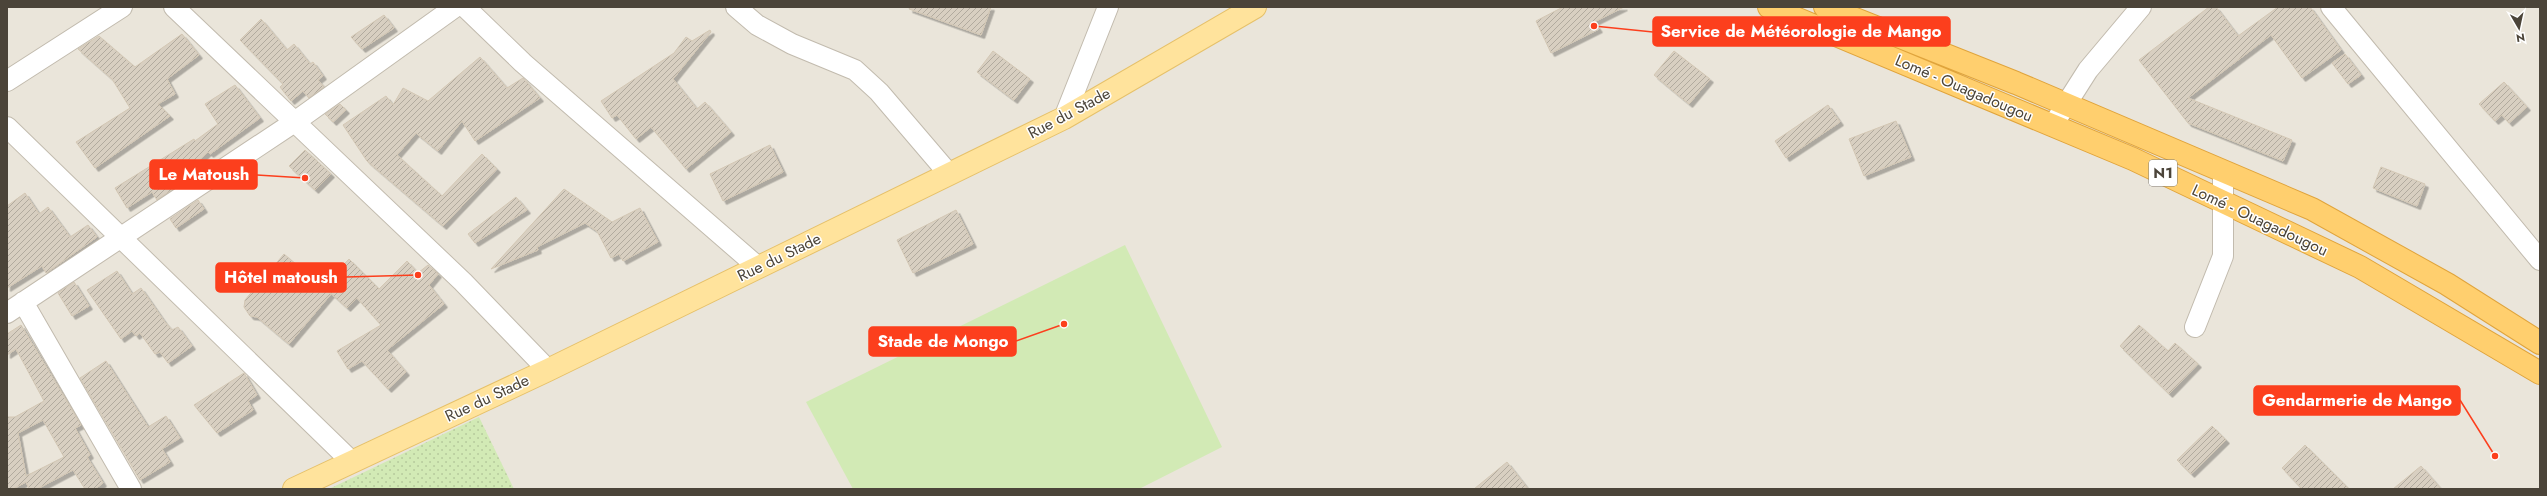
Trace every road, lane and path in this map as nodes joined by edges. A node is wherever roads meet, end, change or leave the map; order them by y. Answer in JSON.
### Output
{"nodes":[{"id":1,"x":122,"y":7,"type":"edge"},
{"id":2,"x":174,"y":7,"type":"edge"},
{"id":3,"x":455,"y":7,"type":"edge"},
{"id":4,"x":465,"y":7,"type":"edge"},
{"id":5,"x":736,"y":7,"type":"edge"},
{"id":6,"x":1108,"y":7,"type":"edge"},
{"id":7,"x":1255,"y":7,"type":"edge"},
{"id":8,"x":1769,"y":7,"type":"edge"},
{"id":9,"x":1825,"y":7,"type":"edge"},
{"id":10,"x":2141,"y":7,"type":"edge"},
{"id":11,"x":2331,"y":7,"type":"edge"},
{"id":12,"x":7,"y":81,"type":"edge"},
{"id":13,"x":2065,"y":104,"type":"junction"},
{"id":14,"x":1064,"y":118,"type":"junction"},
{"id":15,"x":296,"y":121,"type":"junction"},
{"id":16,"x":2053,"y":126,"type":"junction"},
{"id":17,"x":7,"y":127,"type":"edge"},
{"id":18,"x":2223,"y":171,"type":"junction"},
{"id":19,"x":949,"y":174,"type":"junction"},
{"id":20,"x":2224,"y":202,"type":"junction"},
{"id":21,"x":121,"y":238,"type":"junction"},
{"id":22,"x":2540,"y":260,"type":"edge"},
{"id":23,"x":758,"y":267,"type":"junction"},
{"id":24,"x":15,"y":307,"type":"edge"},
{"id":25,"x":2195,"y":326,"type":"dead end"},
{"id":26,"x":2540,"y":344,"type":"edge"},
{"id":27,"x":548,"y":370,"type":"junction"},
{"id":28,"x":2540,"y":373,"type":"edge"},
{"id":29,"x":351,"y":461,"type":"junction"},
{"id":30,"x":131,"y":489,"type":"edge"},
{"id":31,"x":294,"y":489,"type":"edge"}],
"edges":[{"from":1,"to":12,"type":"street"},
{"from":2,"to":15,"type":"street"},
{"from":3,"to":15,"type":"street"},
{"from":4,"to":23,"type":"street"},
{"from":5,"to":19,"type":"street"},
{"from":6,"to":14,"type":"street"},
{"from":7,"to":14,"type":"main road","name":"Rue du Stade"},
{"from":8,"to":16,"type":"highway","name":"Lomé - Ouagadougou","number":"N1"},
{"from":9,"to":13,"type":"highway","name":"Lomé - Ouagadougou","number":"N1"},
{"from":10,"to":13,"type":"street"},
{"from":11,"to":22,"type":"street"},
{"from":13,"to":16,"type":"street"},
{"from":13,"to":18,"type":"highway","name":"Lomé - Ouagadougou","number":"N1"},
{"from":14,"to":19,"type":"main road","name":"Rue du Stade"},
{"from":15,"to":21,"type":"street"},
{"from":15,"to":27,"type":"street"},
{"from":16,"to":20,"type":"highway","name":"Lomé - Ouagadougou","number":"N1"},
{"from":17,"to":21,"type":"street"},
{"from":18,"to":20,"type":"street"},
{"from":18,"to":26,"type":"highway","name":"Lomé - Ouagadougou","number":"N1"},
{"from":19,"to":23,"type":"main road","name":"Rue du Stade"},
{"from":20,"to":25,"type":"street"},
{"from":20,"to":28,"type":"highway","name":"Lomé - Ouagadougou","number":"N1"},
{"from":21,"to":24,"type":"street"},
{"from":21,"to":29,"type":"street"},
{"from":23,"to":27,"type":"main road","name":"Rue du Stade"},
{"from":24,"to":30,"type":"street"},
{"from":27,"to":29,"type":"main road","name":"Rue du Stade"},
{"from":29,"to":31,"type":"main road","name":"Rue du Stade"}]}
